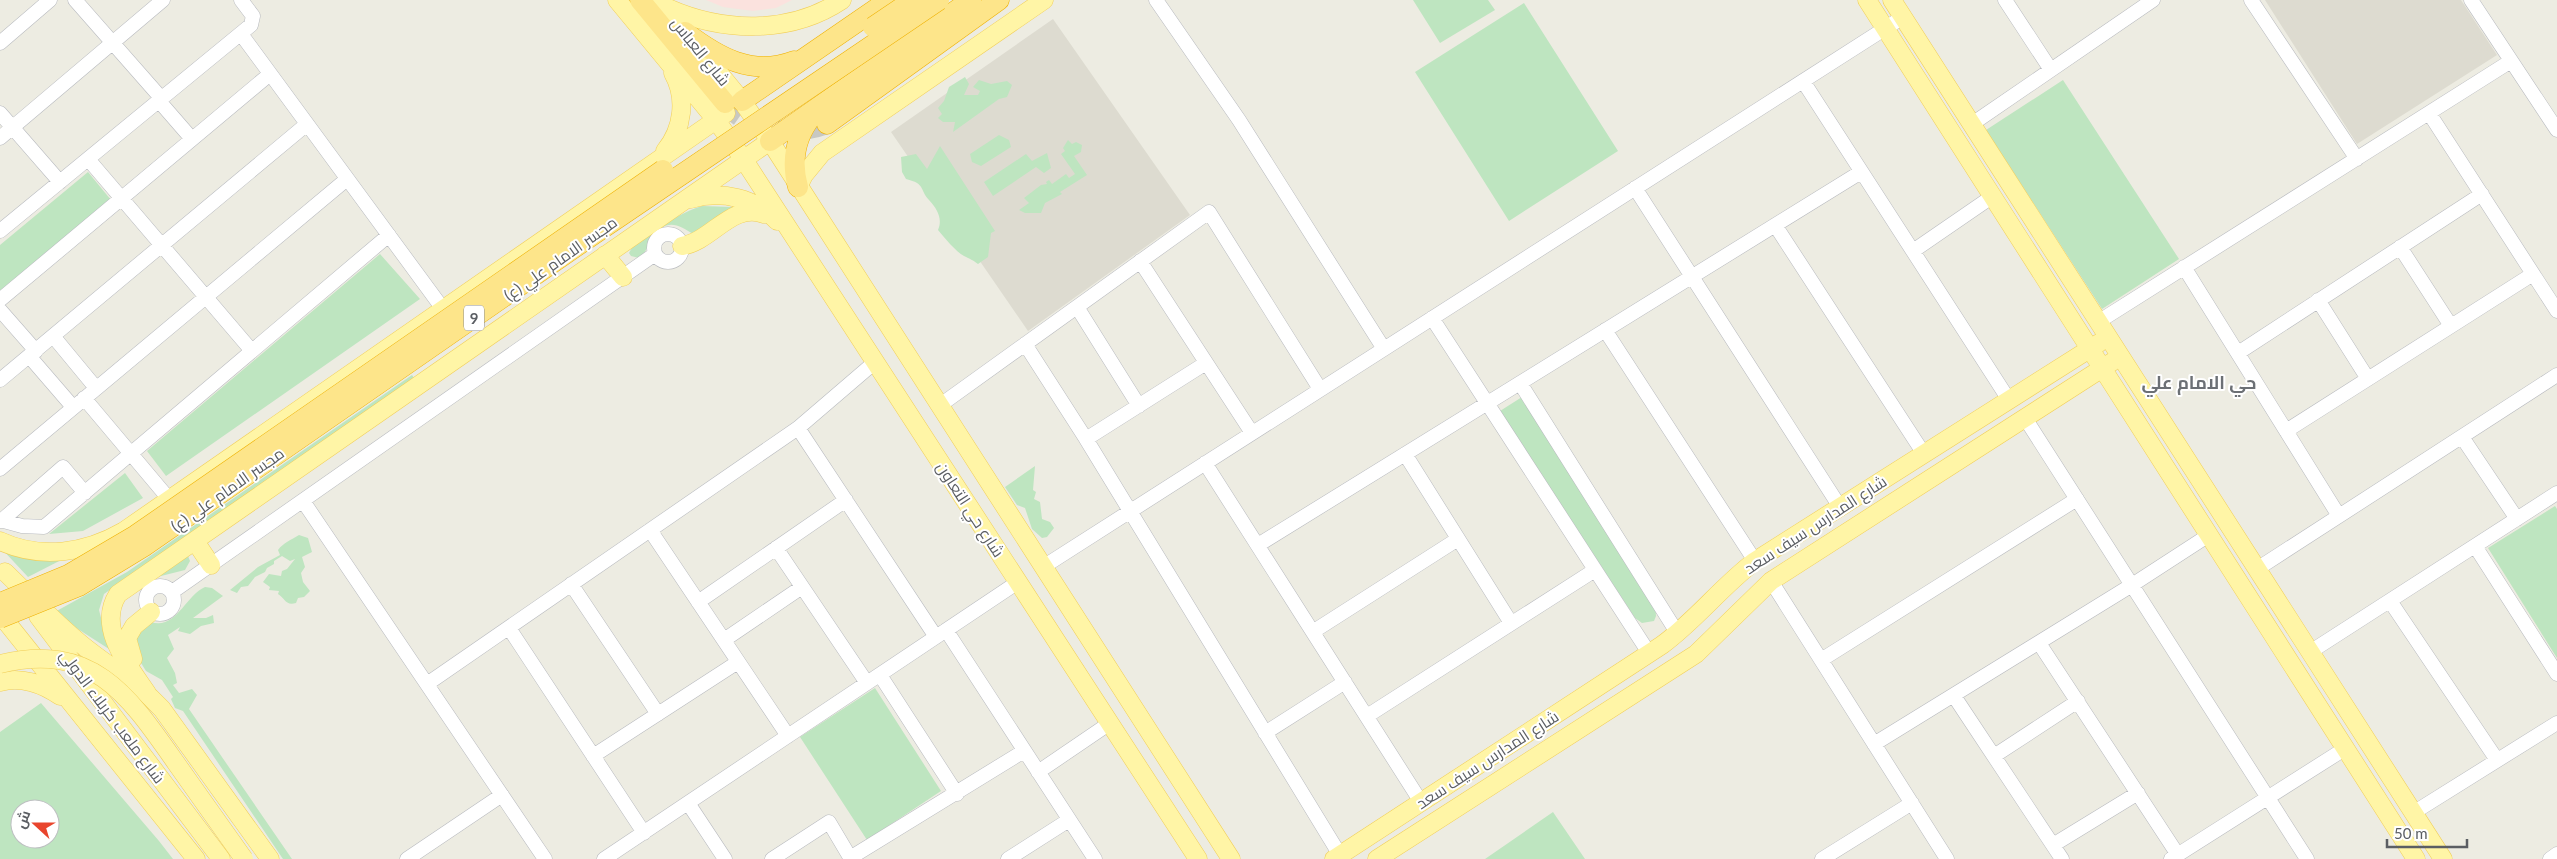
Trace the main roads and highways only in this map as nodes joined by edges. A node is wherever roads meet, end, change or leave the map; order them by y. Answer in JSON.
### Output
{"nodes":[{"id":1,"x":617,"y":0,"type":"edge"},
{"id":2,"x":640,"y":0,"type":"edge"},
{"id":3,"x":842,"y":0,"type":"edge"},
{"id":4,"x":889,"y":0,"type":"edge"},
{"id":5,"x":913,"y":0,"type":"edge"},
{"id":6,"x":938,"y":0,"type":"edge"},
{"id":7,"x":971,"y":0,"type":"edge"},
{"id":8,"x":999,"y":0,"type":"edge"},
{"id":9,"x":1044,"y":0,"type":"edge"},
{"id":10,"x":1867,"y":0,"type":"edge"},
{"id":11,"x":1892,"y":0,"type":"edge"},
{"id":12,"x":662,"y":3,"type":"edge"},
{"id":13,"x":686,"y":32,"type":"junction"},
{"id":14,"x":836,"y":36,"type":"junction"},
{"id":15,"x":812,"y":53,"type":"junction"},
{"id":16,"x":664,"y":54,"type":"junction"},
{"id":17,"x":865,"y":75,"type":"junction"},
{"id":18,"x":825,"y":104,"type":"junction"},
{"id":19,"x":728,"y":108,"type":"junction"},
{"id":20,"x":827,"y":124,"type":"tunnel mouth"},
{"id":21,"x":770,"y":141,"type":"junction"},
{"id":22,"x":744,"y":160,"type":"junction"},
{"id":23,"x":655,"y":162,"type":"junction"},
{"id":24,"x":798,"y":187,"type":"junction"},
{"id":25,"x":679,"y":204,"type":"junction"},
{"id":26,"x":774,"y":218,"type":"junction"},
{"id":27,"x":794,"y":238,"type":"junction"},
{"id":28,"x":682,"y":246,"type":"road end"},
{"id":29,"x":605,"y":255,"type":"junction"},
{"id":30,"x":623,"y":277,"type":"road end"},
{"id":31,"x":426,"y":321,"type":"junction"},
{"id":32,"x":2108,"y":337,"type":"junction"},
{"id":33,"x":393,"y":344,"type":"junction"},
{"id":34,"x":2090,"y":349,"type":"junction"},
{"id":35,"x":2121,"y":357,"type":"junction"},
{"id":36,"x":453,"y":360,"type":"junction"},
{"id":37,"x":2103,"y":368,"type":"junction"},
{"id":38,"x":419,"y":384,"type":"junction"},
{"id":39,"x":1989,"y":413,"type":"junction"},
{"id":40,"x":1968,"y":426,"type":"junction"},
{"id":41,"x":1999,"y":435,"type":"junction"},
{"id":42,"x":959,"y":436,"type":"junction"},
{"id":43,"x":1980,"y":447,"type":"junction"},
{"id":44,"x":934,"y":452,"type":"junction"},
{"id":45,"x":979,"y":468,"type":"junction"},
{"id":46,"x":955,"y":486,"type":"junction"},
{"id":47,"x":0,"y":541,"type":"edge"},
{"id":48,"x":195,"y":541,"type":"junction"},
{"id":49,"x":211,"y":565,"type":"road end"},
{"id":50,"x":2,"y":569,"type":"edge"},
{"id":51,"x":0,"y":603,"type":"edge"},
{"id":52,"x":151,"y":612,"type":"road end"},
{"id":53,"x":0,"y":614,"type":"edge"},
{"id":54,"x":0,"y":618,"type":"edge"},
{"id":55,"x":0,"y":664,"type":"edge"},
{"id":56,"x":2323,"y":673,"type":"junction"},
{"id":57,"x":0,"y":682,"type":"edge"},
{"id":58,"x":2306,"y":686,"type":"junction"},
{"id":59,"x":147,"y":693,"type":"junction"},
{"id":60,"x":2338,"y":696,"type":"junction"},
{"id":61,"x":71,"y":704,"type":"junction"},
{"id":62,"x":2318,"y":706,"type":"junction"},
{"id":63,"x":162,"y":709,"type":"junction"},
{"id":64,"x":1483,"y":762,"type":"junction"},
{"id":65,"x":1460,"y":777,"type":"junction"},
{"id":66,"x":1496,"y":782,"type":"junction"},
{"id":67,"x":1471,"y":798,"type":"junction"},
{"id":68,"x":1337,"y":857,"type":"edge"},
{"id":69,"x":196,"y":859,"type":"edge"},
{"id":70,"x":221,"y":859,"type":"edge"},
{"id":71,"x":244,"y":859,"type":"edge"},
{"id":72,"x":270,"y":859,"type":"edge"},
{"id":73,"x":1198,"y":859,"type":"edge"},
{"id":74,"x":1231,"y":859,"type":"edge"},
{"id":75,"x":1377,"y":859,"type":"edge"},
{"id":76,"x":2416,"y":859,"type":"edge"},
{"id":77,"x":2443,"y":859,"type":"edge"}],
"edges":[{"from":1,"to":16,"type":"main road","name":"شارع العباس"},
{"from":2,"to":19,"type":"highway"},
{"from":3,"to":12,"type":"main road"},
{"from":4,"to":14,"type":"highway"},
{"from":5,"to":51,"type":"highway","name":"مجسر الامام علي (ع)","number":"9","bridge":true},
{"from":6,"to":54,"type":"highway","name":"مجسر الامام علي (ع)","number":"9","bridge":true},
{"from":7,"to":17,"type":"highway"},
{"from":8,"to":20,"type":"highway"},
{"from":9,"to":24,"type":"main road"},
{"from":10,"to":34,"type":"main road"},
{"from":11,"to":32,"type":"main road"},
{"from":12,"to":13,"type":"main road","name":"شارع العباس"},
{"from":13,"to":15,"type":"highway"},
{"from":13,"to":19,"type":"main road","name":"شارع العباس"},
{"from":14,"to":15,"type":"highway"},
{"from":14,"to":17,"type":"highway"},
{"from":15,"to":19,"type":"highway"},
{"from":16,"to":19,"type":"main road"},
{"from":16,"to":23,"type":"main road"},
{"from":17,"to":18,"type":"highway"},
{"from":18,"to":21,"type":"highway"},
{"from":18,"to":24,"type":"highway"},
{"from":19,"to":21,"type":"main road","name":"شارع حي التعاون"},
{"from":19,"to":22,"type":"main road","name":"شارع حي التعاون"},
{"from":19,"to":23,"type":"main road"},
{"from":21,"to":22,"type":"main road"},
{"from":21,"to":24,"type":"main road","name":"شارع حي التعاون"},
{"from":22,"to":25,"type":"main road"},
{"from":22,"to":27,"type":"main road","name":"شارع حي التعاون"},
{"from":23,"to":31,"type":"main road"},
{"from":24,"to":42,"type":"main road","name":"شارع حي التعاون"},
{"from":25,"to":26,"type":"main road"},
{"from":25,"to":29,"type":"main road"},
{"from":26,"to":27,"type":"main road"},
{"from":26,"to":28,"type":"main road"},
{"from":27,"to":44,"type":"main road","name":"شارع حي التعاون"},
{"from":29,"to":30,"type":"main road"},
{"from":29,"to":36,"type":"main road"},
{"from":31,"to":33,"type":"main road"},
{"from":31,"to":36,"type":"main road"},
{"from":32,"to":34,"type":"main road","name":"شارع المدارس سيف سعد"},
{"from":32,"to":35,"type":"main road"},
{"from":33,"to":38,"type":"main road"},
{"from":33,"to":47,"type":"main road"},
{"from":34,"to":37,"type":"main road"},
{"from":34,"to":39,"type":"main road","name":"شارع المدارس سيف سعد"},
{"from":35,"to":37,"type":"main road","name":"شارع المدارس سيف سعد"},
{"from":35,"to":56,"type":"main road"},
{"from":36,"to":38,"type":"main road"},
{"from":37,"to":41,"type":"main road","name":"شارع المدارس سيف سعد"},
{"from":37,"to":58,"type":"main road"},
{"from":38,"to":48,"type":"main road"},
{"from":39,"to":40,"type":"main road","name":"شارع المدارس سيف سعد"},
{"from":39,"to":41,"type":"main road"},
{"from":40,"to":43,"type":"main road"},
{"from":40,"to":64,"type":"main road","name":"شارع المدارس سيف سعد"},
{"from":41,"to":43,"type":"main road","name":"شارع المدارس سيف سعد"},
{"from":42,"to":44,"type":"main road"},
{"from":42,"to":45,"type":"main road","name":"شارع حي التعاون"},
{"from":43,"to":66,"type":"main road","name":"شارع المدارس سيف سعد"},
{"from":44,"to":46,"type":"main road","name":"شارع حي التعاون"},
{"from":45,"to":46,"type":"main road"},
{"from":45,"to":74,"type":"main road","name":"شارع حي التعاون"},
{"from":46,"to":73,"type":"main road","name":"شارع حي التعاون"},
{"from":48,"to":49,"type":"main road"},
{"from":48,"to":59,"type":"main road"},
{"from":50,"to":59,"type":"main road"},
{"from":50,"to":70,"type":"main road","name":"شارع ملعب كربلاء الدولي"},
{"from":52,"to":63,"type":"main road"},
{"from":53,"to":61,"type":"main road"},
{"from":55,"to":71,"type":"main road","bridge":true},
{"from":56,"to":58,"type":"main road"},
{"from":56,"to":60,"type":"main road"},
{"from":57,"to":61,"type":"main road"},
{"from":58,"to":62,"type":"main road"},
{"from":59,"to":63,"type":"main road"},
{"from":60,"to":62,"type":"main road"},
{"from":60,"to":77,"type":"main road"},
{"from":61,"to":69,"type":"main road","name":"شارع ملعب كربلاء الدولي"},
{"from":62,"to":76,"type":"main road"},
{"from":63,"to":72,"type":"main road"},
{"from":64,"to":65,"type":"main road","name":"شارع المدارس سيف سعد"},
{"from":64,"to":66,"type":"main road"},
{"from":65,"to":67,"type":"main road"},
{"from":65,"to":68,"type":"main road","name":"شارع المدارس سيف سعد"},
{"from":66,"to":67,"type":"main road","name":"شارع المدارس سيف سعد"},
{"from":67,"to":75,"type":"main road","name":"شارع المدارس سيف سعد"}]}
